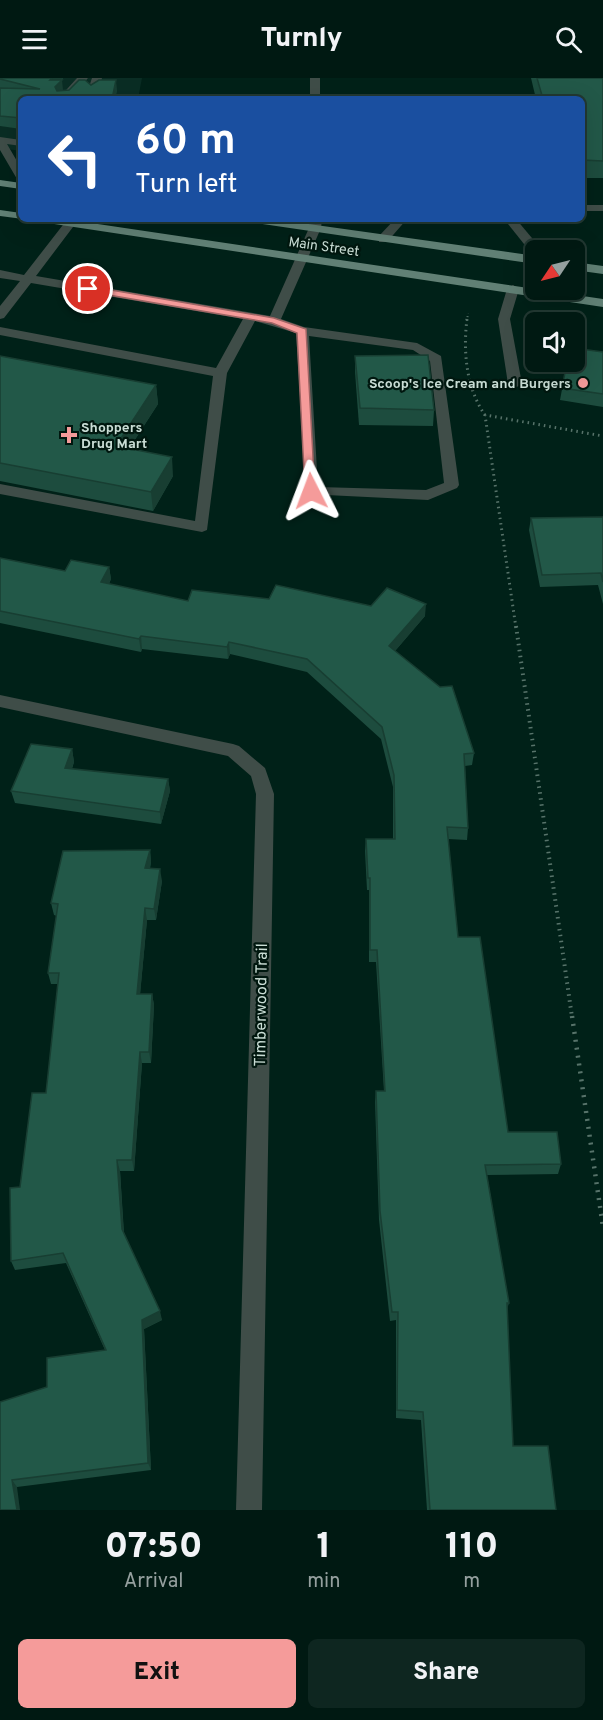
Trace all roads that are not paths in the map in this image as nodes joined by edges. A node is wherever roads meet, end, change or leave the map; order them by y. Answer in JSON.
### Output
{"nodes":[{"id":1,"x":82,"y":78,"type":"edge"},
{"id":2,"x":97,"y":78,"type":"edge"},
{"id":3,"x":315,"y":78,"type":"edge"},
{"id":4,"x":93,"y":90,"type":"edge"},
{"id":5,"x":66,"y":96,"type":"edge"},
{"id":6,"x":315,"y":96,"type":"edge"},
{"id":7,"x":0,"y":140,"type":"edge"},
{"id":8,"x":18,"y":143,"type":"edge"},
{"id":9,"x":18,"y":172,"type":"edge"},
{"id":10,"x":0,"y":183,"type":"edge"},
{"id":11,"x":18,"y":186,"type":"edge"},
{"id":12,"x":585,"y":208,"type":"edge"},
{"id":13,"x":603,"y":208,"type":"edge"},
{"id":14,"x":0,"y":213,"type":"edge"},
{"id":15,"x":18,"y":216,"type":"edge"},
{"id":16,"x":63,"y":222,"type":"edge"},
{"id":17,"x":289,"y":222,"type":"edge"},
{"id":18,"x":398,"y":222,"type":"edge"},
{"id":19,"x":512,"y":222,"type":"edge"},
{"id":20,"x":70,"y":223,"type":"junction"},
{"id":21,"x":315,"y":224,"type":"edge"},
{"id":22,"x":383,"y":239,"type":"junction"},
{"id":23,"x":527,"y":240,"type":"edge"},
{"id":24,"x":301,"y":257,"type":"junction"},
{"id":25,"x":525,"y":258,"type":"edge"},
{"id":26,"x":585,"y":268,"type":"edge"},
{"id":27,"x":603,"y":270,"type":"edge"},
{"id":28,"x":0,"y":274,"type":"edge"},
{"id":29,"x":28,"y":278,"type":"junction"},
{"id":30,"x":513,"y":289,"type":"junction"},
{"id":31,"x":603,"y":303,"type":"edge"},
{"id":32,"x":0,"y":315,"type":"edge"},
{"id":33,"x":251,"y":317,"type":"junction"},
{"id":34,"x":274,"y":321,"type":"junction"},
{"id":35,"x":0,"y":331,"type":"edge"},
{"id":36,"x":302,"y":331,"type":"junction"},
{"id":37,"x":220,"y":373,"type":"junction"},
{"id":38,"x":515,"y":384,"type":"dead end"},
{"id":39,"x":0,"y":489,"type":"edge"},
{"id":40,"x":0,"y":701,"type":"edge"},
{"id":41,"x":249,"y":1510,"type":"edge"}],
"edges":[{"from":1,"to":5,"type":"street"},
{"from":2,"to":4,"type":"street"},
{"from":3,"to":6,"type":"street"},
{"from":7,"to":8,"type":"street"},
{"from":7,"to":9,"type":"street"},
{"from":10,"to":11,"type":"main road"},
{"from":12,"to":13,"type":"street"},
{"from":14,"to":15,"type":"main road"},
{"from":16,"to":20,"type":"main road","name":"Main Street"},
{"from":17,"to":21,"type":"main road","name":"Main Street"},
{"from":18,"to":22,"type":"street"},
{"from":19,"to":23,"type":"street"},
{"from":20,"to":24,"type":"main road","name":"Main Street"},
{"from":20,"to":29,"type":"street"},
{"from":21,"to":22,"type":"main road","name":"Main Street"},
{"from":21,"to":24,"type":"street"},
{"from":22,"to":25,"type":"main road","name":"Main Street"},
{"from":24,"to":30,"type":"main road","name":"Main Street"},
{"from":24,"to":34,"type":"street"},
{"from":26,"to":27,"type":"main road"},
{"from":28,"to":29,"type":"street"},
{"from":29,"to":32,"type":"street"},
{"from":29,"to":33,"type":"street"},
{"from":30,"to":31,"type":"main road","name":"Main Street"},
{"from":30,"to":38,"type":"street"},
{"from":33,"to":34,"type":"street"},
{"from":33,"to":37,"type":"street"},
{"from":34,"to":36,"type":"street"},
{"from":35,"to":37,"type":"street"},
{"from":36,"to":36,"type":"street"},
{"from":37,"to":39,"type":"street"},
{"from":40,"to":41,"type":"street","name":"Timberwood Trail"}]}
